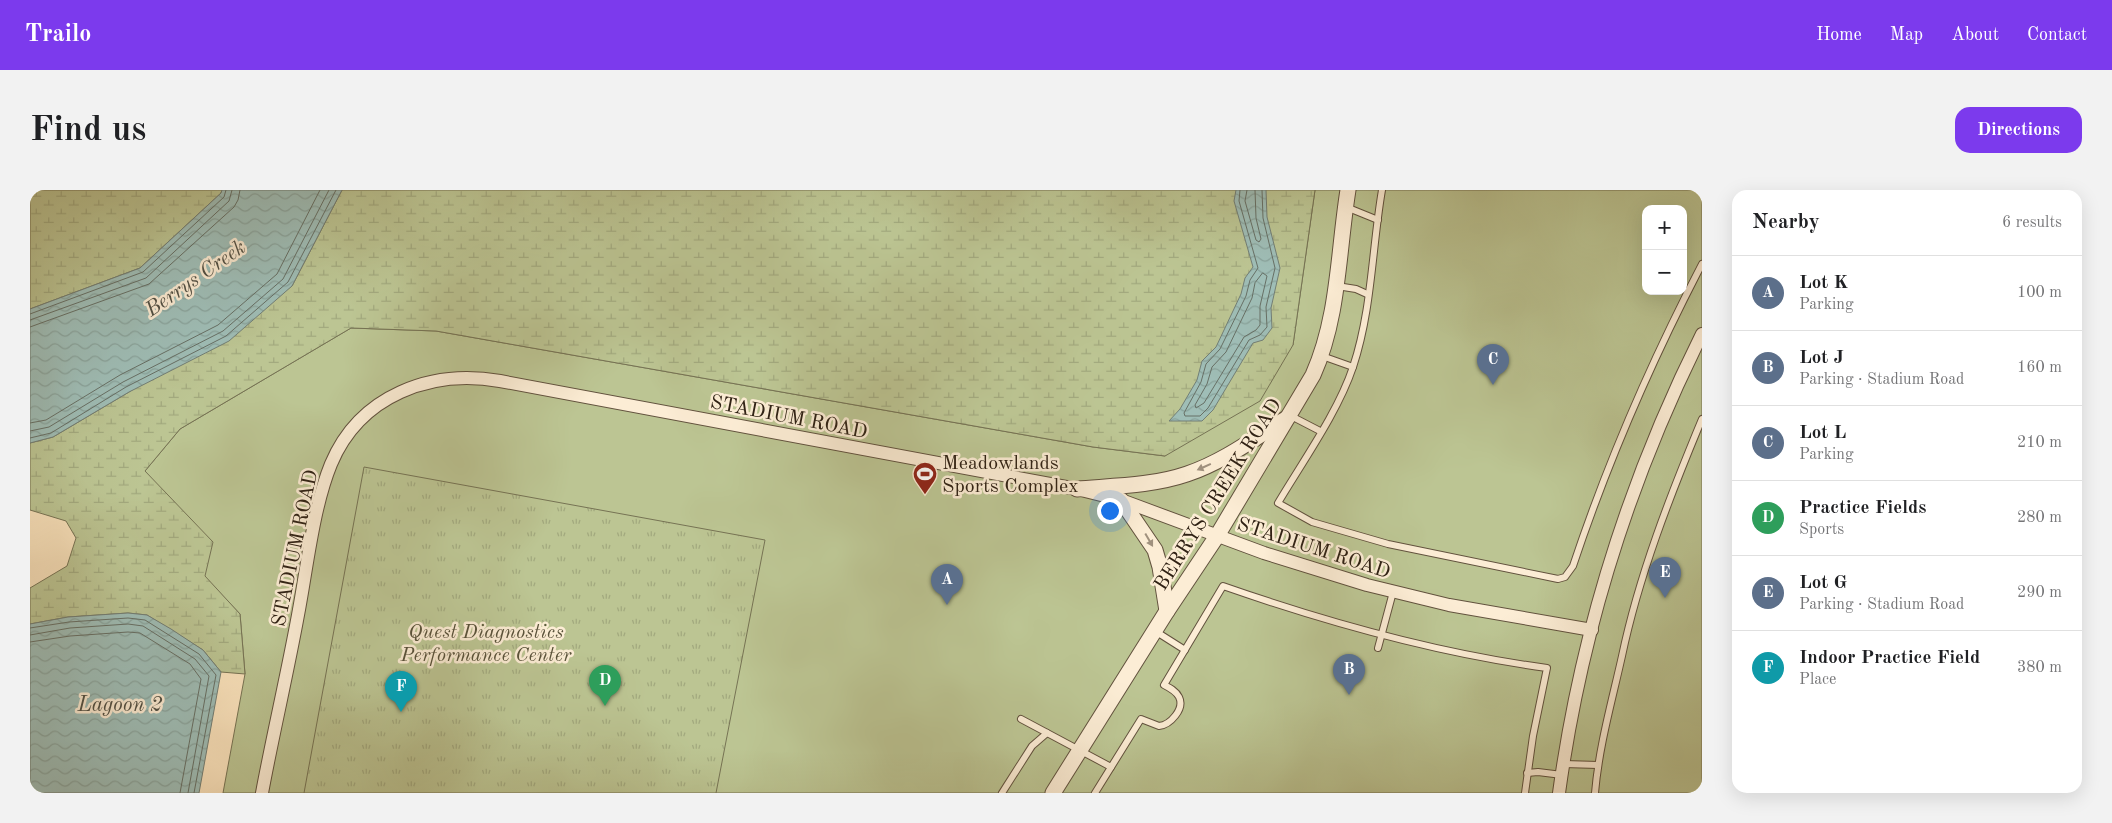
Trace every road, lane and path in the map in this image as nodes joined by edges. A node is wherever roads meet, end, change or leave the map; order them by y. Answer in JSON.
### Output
{"nodes":[{"id":1,"x":1348,"y":190,"type":"edge"},
{"id":2,"x":1382,"y":190,"type":"edge"},
{"id":3,"x":1345,"y":207,"type":"junction"},
{"id":4,"x":1378,"y":220,"type":"junction"},
{"id":5,"x":1702,"y":264,"type":"edge"},
{"id":6,"x":1336,"y":286,"type":"junction"},
{"id":7,"x":1367,"y":294,"type":"junction"},
{"id":8,"x":1702,"y":334,"type":"edge"},
{"id":9,"x":1322,"y":356,"type":"junction"},
{"id":10,"x":1353,"y":367,"type":"junction"},
{"id":11,"x":1291,"y":416,"type":"junction"},
{"id":12,"x":1702,"y":419,"type":"edge"},
{"id":13,"x":1320,"y":431,"type":"junction"},
{"id":14,"x":1077,"y":489,"type":"junction"},
{"id":15,"x":1121,"y":500,"type":"junction"},
{"id":16,"x":1217,"y":536,"type":"junction"},
{"id":17,"x":1393,"y":592,"type":"junction"},
{"id":18,"x":1167,"y":611,"type":"junction"},
{"id":19,"x":1592,"y":630,"type":"junction"},
{"id":20,"x":1155,"y":631,"type":"junction"},
{"id":21,"x":1381,"y":635,"type":"junction"},
{"id":22,"x":1378,"y":648,"type":"dead end"},
{"id":23,"x":1185,"y":650,"type":"junction"},
{"id":24,"x":1021,"y":719,"type":"dead end"},
{"id":25,"x":1047,"y":733,"type":"junction"},
{"id":26,"x":1079,"y":750,"type":"junction"},
{"id":27,"x":1598,"y":765,"type":"junction"},
{"id":28,"x":1111,"y":767,"type":"junction"},
{"id":29,"x":1563,"y":769,"type":"junction"},
{"id":30,"x":1527,"y":773,"type":"junction"},
{"id":31,"x":262,"y":793,"type":"edge"},
{"id":32,"x":1002,"y":793,"type":"edge"},
{"id":33,"x":1053,"y":793,"type":"edge"},
{"id":34,"x":1095,"y":793,"type":"edge"},
{"id":35,"x":1524,"y":793,"type":"edge"},
{"id":36,"x":1559,"y":793,"type":"edge"},
{"id":37,"x":1595,"y":793,"type":"edge"}],
"edges":[{"from":1,"to":3,"type":"street","name":"BERRYS CREEK ROAD"},
{"from":2,"to":4,"type":"lane"},
{"from":3,"to":4,"type":"lane"},
{"from":3,"to":6,"type":"street","name":"BERRYS CREEK ROAD"},
{"from":4,"to":7,"type":"lane"},
{"from":5,"to":13,"type":"lane"},
{"from":6,"to":7,"type":"lane"},
{"from":6,"to":9,"type":"street","name":"BERRYS CREEK ROAD"},
{"from":7,"to":10,"type":"lane"},
{"from":8,"to":19,"type":"street"},
{"from":9,"to":10,"type":"lane"},
{"from":9,"to":11,"type":"street","name":"BERRYS CREEK ROAD"},
{"from":10,"to":13,"type":"lane"},
{"from":11,"to":13,"type":"lane"},
{"from":11,"to":14,"type":"street","one_way":true},
{"from":11,"to":16,"type":"street","name":"BERRYS CREEK ROAD"},
{"from":12,"to":27,"type":"lane"},
{"from":14,"to":15,"type":"street","name":"STADIUM ROAD"},
{"from":14,"to":31,"type":"street","name":"STADIUM ROAD"},
{"from":15,"to":16,"type":"street","name":"STADIUM ROAD"},
{"from":15,"to":18,"type":"street","one_way":true},
{"from":16,"to":17,"type":"street","name":"STADIUM ROAD"},
{"from":16,"to":18,"type":"street","name":"BERRYS CREEK ROAD"},
{"from":17,"to":19,"type":"street","name":"STADIUM ROAD"},
{"from":17,"to":21,"type":"lane"},
{"from":18,"to":20,"type":"street","name":"BERRYS CREEK ROAD"},
{"from":19,"to":29,"type":"street"},
{"from":20,"to":23,"type":"lane"},
{"from":20,"to":26,"type":"street","name":"BERRYS CREEK ROAD"},
{"from":21,"to":22,"type":"lane"},
{"from":21,"to":23,"type":"lane"},
{"from":21,"to":30,"type":"lane"},
{"from":23,"to":28,"type":"lane"},
{"from":24,"to":25,"type":"lane"},
{"from":25,"to":26,"type":"lane"},
{"from":25,"to":32,"type":"lane"},
{"from":26,"to":28,"type":"lane"},
{"from":26,"to":33,"type":"street","name":"BERRYS CREEK ROAD"},
{"from":27,"to":29,"type":"lane"},
{"from":27,"to":37,"type":"lane"},
{"from":28,"to":34,"type":"lane"},
{"from":29,"to":30,"type":"lane"},
{"from":29,"to":36,"type":"street"},
{"from":30,"to":35,"type":"lane"}]}
